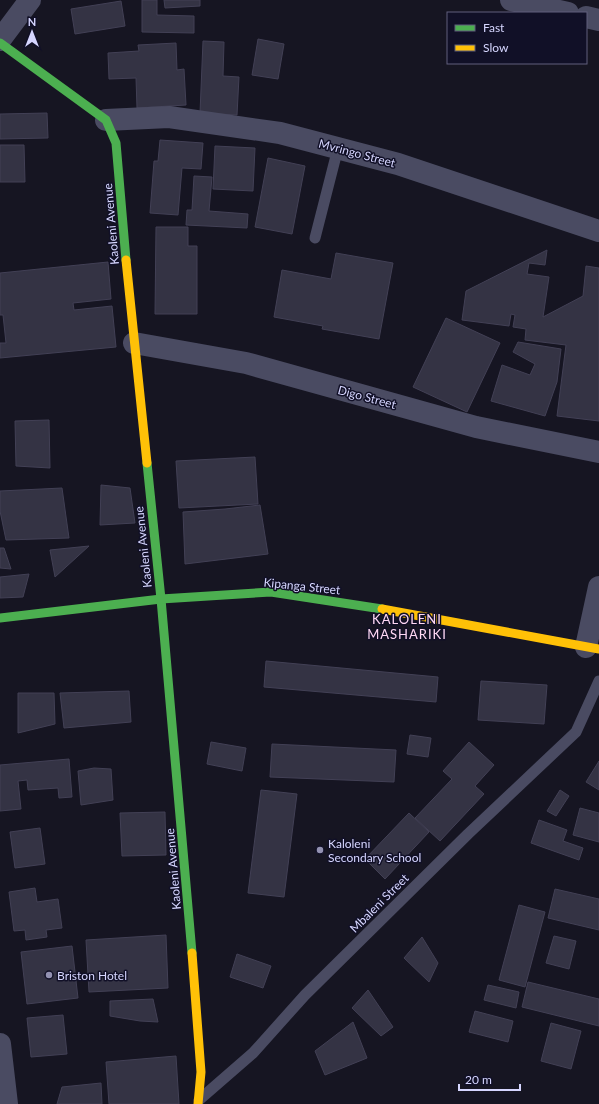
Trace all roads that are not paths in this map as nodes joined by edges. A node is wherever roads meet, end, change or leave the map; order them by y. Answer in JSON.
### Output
{"nodes":[{"id":1,"x":30,"y":0,"type":"edge"},
{"id":2,"x":511,"y":0,"type":"edge"},
{"id":3,"x":564,"y":12,"type":"edge"},
{"id":4,"x":587,"y":17,"type":"edge"},
{"id":5,"x":599,"y":20,"type":"edge"},
{"id":6,"x":0,"y":42,"type":"edge"},
{"id":7,"x":106,"y":120,"type":"junction"},
{"id":8,"x":338,"y":148,"type":"junction"},
{"id":9,"x":599,"y":231,"type":"edge"},
{"id":10,"x":315,"y":238,"type":"dead end"},
{"id":11,"x":134,"y":343,"type":"junction"},
{"id":12,"x":599,"y":452,"type":"edge"},
{"id":13,"x":599,"y":587,"type":"edge"},
{"id":14,"x":161,"y":599,"type":"junction"},
{"id":15,"x":0,"y":618,"type":"edge"},
{"id":16,"x":593,"y":648,"type":"edge"},
{"id":17,"x":599,"y":681,"type":"edge"},
{"id":18,"x":0,"y":1044,"type":"edge"},
{"id":19,"x":198,"y":1102,"type":"edge"},
{"id":20,"x":7,"y":1104,"type":"edge"}],
"edges":[{"from":1,"to":6,"type":"street"},
{"from":2,"to":3,"type":"street"},
{"from":4,"to":5,"type":"street"},
{"from":6,"to":7,"type":"street","name":"Kaoleni Avenue"},
{"from":7,"to":8,"type":"street","name":"Mvringo Street"},
{"from":7,"to":11,"type":"street","name":"Kaoleni Avenue"},
{"from":8,"to":9,"type":"street","name":"Mvringo Street"},
{"from":8,"to":10,"type":"lane"},
{"from":11,"to":12,"type":"street","name":"Digo Street"},
{"from":11,"to":14,"type":"street","name":"Kaoleni Avenue"},
{"from":13,"to":16,"type":"street"},
{"from":14,"to":15,"type":"street","name":"Kipanga Street"},
{"from":14,"to":16,"type":"street","name":"Kipanga Street"},
{"from":14,"to":19,"type":"street","name":"Kaoleni Avenue"},
{"from":17,"to":19,"type":"lane","name":"Mbaleni Street"},
{"from":18,"to":20,"type":"street"}]}
